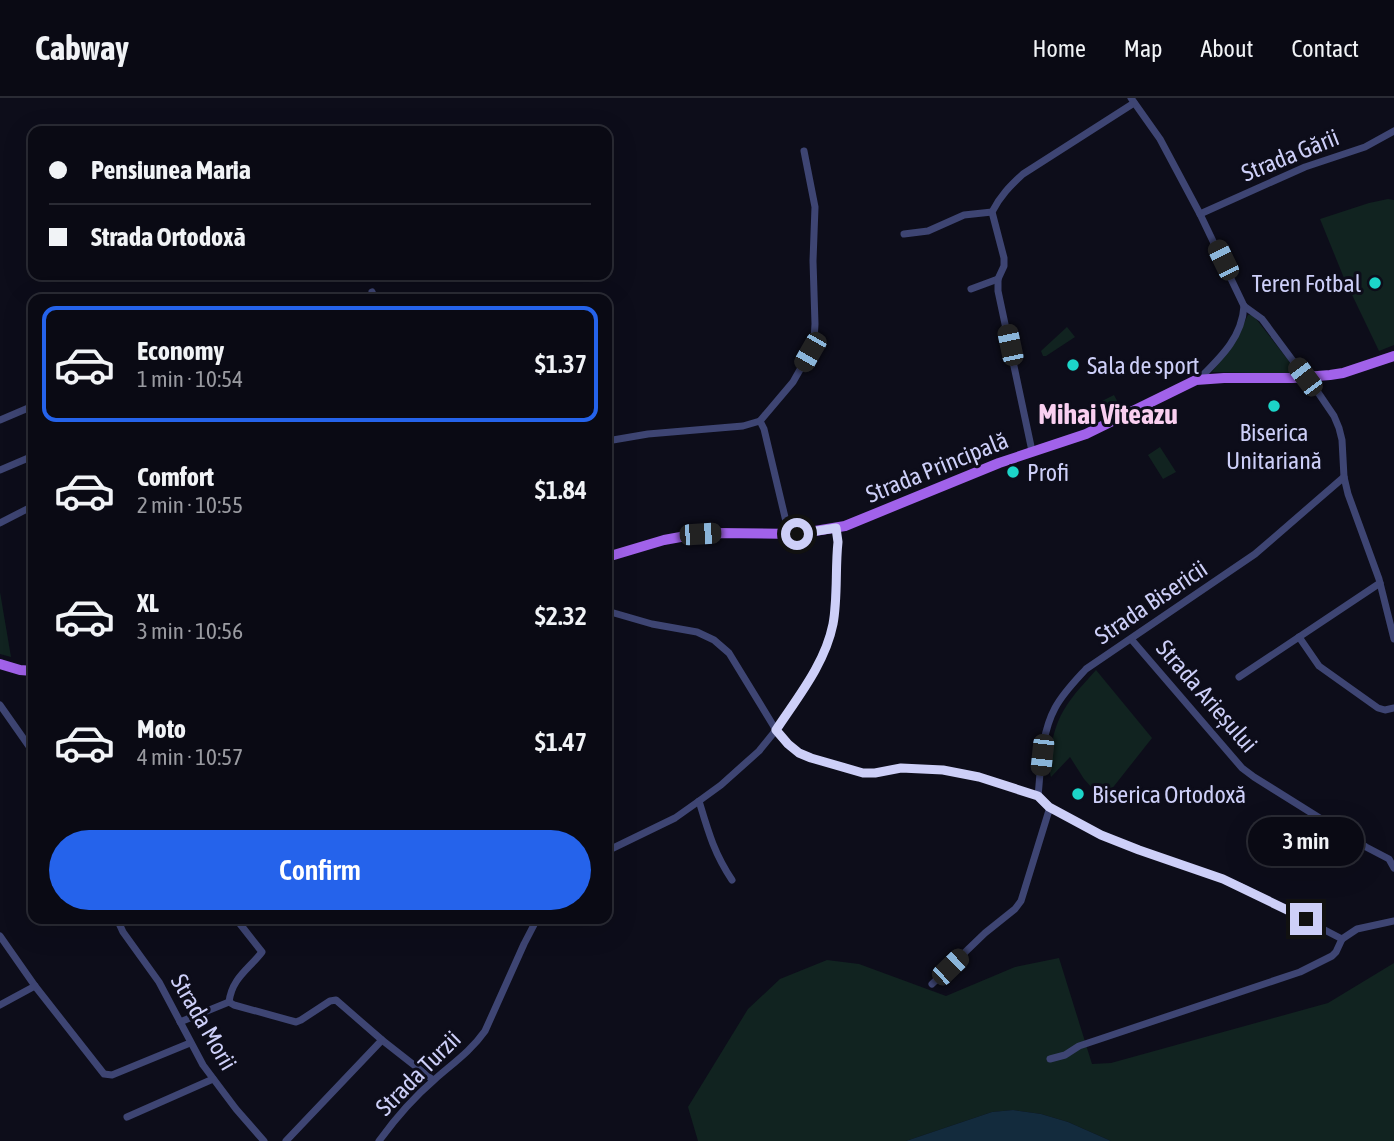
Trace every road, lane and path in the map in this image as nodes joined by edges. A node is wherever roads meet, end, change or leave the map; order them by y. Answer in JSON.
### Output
{"nodes":[{"id":1,"x":1132,"y":101,"type":"edge"},
{"id":2,"x":1394,"y":131,"type":"edge"},
{"id":3,"x":804,"y":151,"type":"dead end"},
{"id":4,"x":992,"y":212,"type":"junction"},
{"id":5,"x":1200,"y":214,"type":"junction"},
{"id":6,"x":904,"y":234,"type":"dead end"},
{"id":7,"x":998,"y":279,"type":"junction"},
{"id":8,"x":971,"y":289,"type":"dead end"},
{"id":9,"x":1244,"y":306,"type":"junction"},
{"id":10,"x":1394,"y":356,"type":"edge"},
{"id":11,"x":1305,"y":377,"type":"junction"},
{"id":12,"x":1199,"y":379,"type":"junction"},
{"id":13,"x":28,"y":408,"type":"edge"},
{"id":14,"x":0,"y":420,"type":"edge"},
{"id":15,"x":760,"y":421,"type":"junction"},
{"id":16,"x":612,"y":440,"type":"edge"},
{"id":17,"x":1032,"y":451,"type":"junction"},
{"id":18,"x":28,"y":458,"type":"edge"},
{"id":19,"x":0,"y":470,"type":"edge"},
{"id":20,"x":1344,"y":477,"type":"junction"},
{"id":21,"x":28,"y":509,"type":"edge"},
{"id":22,"x":0,"y":523,"type":"edge"},
{"id":23,"x":836,"y":528,"type":"junction"},
{"id":24,"x":789,"y":534,"type":"junction"},
{"id":25,"x":612,"y":556,"type":"edge"},
{"id":26,"x":1380,"y":583,"type":"junction"},
{"id":27,"x":612,"y":612,"type":"edge"},
{"id":28,"x":1299,"y":637,"type":"junction"},
{"id":29,"x":1131,"y":639,"type":"junction"},
{"id":30,"x":1394,"y":639,"type":"edge"},
{"id":31,"x":0,"y":664,"type":"edge"},
{"id":32,"x":28,"y":671,"type":"edge"},
{"id":33,"x":1239,"y":677,"type":"dead end"},
{"id":34,"x":0,"y":705,"type":"edge"},
{"id":35,"x":1394,"y":708,"type":"edge"},
{"id":36,"x":776,"y":730,"type":"junction"},
{"id":37,"x":28,"y":745,"type":"edge"},
{"id":38,"x":1038,"y":796,"type":"junction"},
{"id":39,"x":699,"y":801,"type":"junction"},
{"id":40,"x":1049,"y":807,"type":"junction"},
{"id":41,"x":612,"y":849,"type":"edge"},
{"id":42,"x":1394,"y":868,"type":"edge"},
{"id":43,"x":732,"y":880,"type":"dead end"},
{"id":44,"x":1394,"y":921,"type":"edge"},
{"id":45,"x":119,"y":924,"type":"edge"},
{"id":46,"x":240,"y":924,"type":"dead end"},
{"id":47,"x":534,"y":924,"type":"edge"},
{"id":48,"x":0,"y":936,"type":"edge"},
{"id":49,"x":1342,"y":939,"type":"junction"},
{"id":50,"x":932,"y":984,"type":"dead end"},
{"id":51,"x":35,"y":986,"type":"junction"},
{"id":52,"x":229,"y":1002,"type":"junction"},
{"id":53,"x":0,"y":1005,"type":"edge"},
{"id":54,"x":180,"y":1022,"type":"junction"},
{"id":55,"x":382,"y":1040,"type":"junction"},
{"id":56,"x":190,"y":1043,"type":"junction"},
{"id":57,"x":1050,"y":1059,"type":"dead end"},
{"id":58,"x":213,"y":1079,"type":"junction"},
{"id":59,"x":433,"y":1080,"type":"junction"},
{"id":60,"x":127,"y":1117,"type":"dead end"},
{"id":61,"x":264,"y":1141,"type":"edge"},
{"id":62,"x":286,"y":1141,"type":"edge"},
{"id":63,"x":379,"y":1141,"type":"edge"}],
"edges":[{"from":1,"to":4,"type":"street"},
{"from":1,"to":5,"type":"street"},
{"from":2,"to":5,"type":"street","name":"Strada Gării"},
{"from":3,"to":15,"type":"street"},
{"from":4,"to":6,"type":"street"},
{"from":4,"to":7,"type":"street"},
{"from":5,"to":9,"type":"street"},
{"from":7,"to":8,"type":"street"},
{"from":7,"to":17,"type":"street"},
{"from":9,"to":11,"type":"street"},
{"from":9,"to":12,"type":"street"},
{"from":10,"to":11,"type":"main road","name":"Strada Principală"},
{"from":11,"to":12,"type":"main road","name":"Strada Principală"},
{"from":11,"to":20,"type":"street"},
{"from":12,"to":17,"type":"main road","name":"Strada Principală"},
{"from":13,"to":14,"type":"street"},
{"from":15,"to":16,"type":"street"},
{"from":15,"to":24,"type":"street"},
{"from":17,"to":23,"type":"main road","name":"Strada Principală"},
{"from":18,"to":19,"type":"street"},
{"from":20,"to":26,"type":"street"},
{"from":20,"to":29,"type":"street","name":"Strada Bisericii"},
{"from":21,"to":22,"type":"street"},
{"from":23,"to":24,"type":"main road","name":"Strada Principală"},
{"from":23,"to":36,"type":"street"},
{"from":24,"to":25,"type":"main road","name":"Strada Principală"},
{"from":26,"to":28,"type":"street"},
{"from":26,"to":30,"type":"street"},
{"from":27,"to":36,"type":"street"},
{"from":28,"to":33,"type":"street"},
{"from":28,"to":35,"type":"street"},
{"from":29,"to":38,"type":"street","name":"Strada Bisericii"},
{"from":29,"to":42,"type":"street","name":"Strada Arieșului"},
{"from":31,"to":32,"type":"main road"},
{"from":34,"to":37,"type":"street"},
{"from":36,"to":38,"type":"street"},
{"from":36,"to":39,"type":"street"},
{"from":38,"to":40,"type":"street"},
{"from":39,"to":41,"type":"street"},
{"from":39,"to":43,"type":"street"},
{"from":40,"to":49,"type":"street"},
{"from":40,"to":50,"type":"street"},
{"from":44,"to":49,"type":"street"},
{"from":45,"to":54,"type":"street","name":"Strada Morii"},
{"from":46,"to":52,"type":"street"},
{"from":47,"to":59,"type":"street","name":"Strada Turzii"},
{"from":48,"to":51,"type":"street"},
{"from":49,"to":57,"type":"street"},
{"from":51,"to":53,"type":"street"},
{"from":51,"to":56,"type":"street"},
{"from":52,"to":54,"type":"street"},
{"from":52,"to":55,"type":"street"},
{"from":54,"to":56,"type":"street","name":"Strada Morii"},
{"from":55,"to":59,"type":"street"},
{"from":55,"to":62,"type":"street"},
{"from":56,"to":58,"type":"street","name":"Strada Morii"},
{"from":58,"to":60,"type":"street"},
{"from":58,"to":61,"type":"street","name":"Strada Morii"},
{"from":59,"to":63,"type":"street","name":"Strada Turzii"}]}
